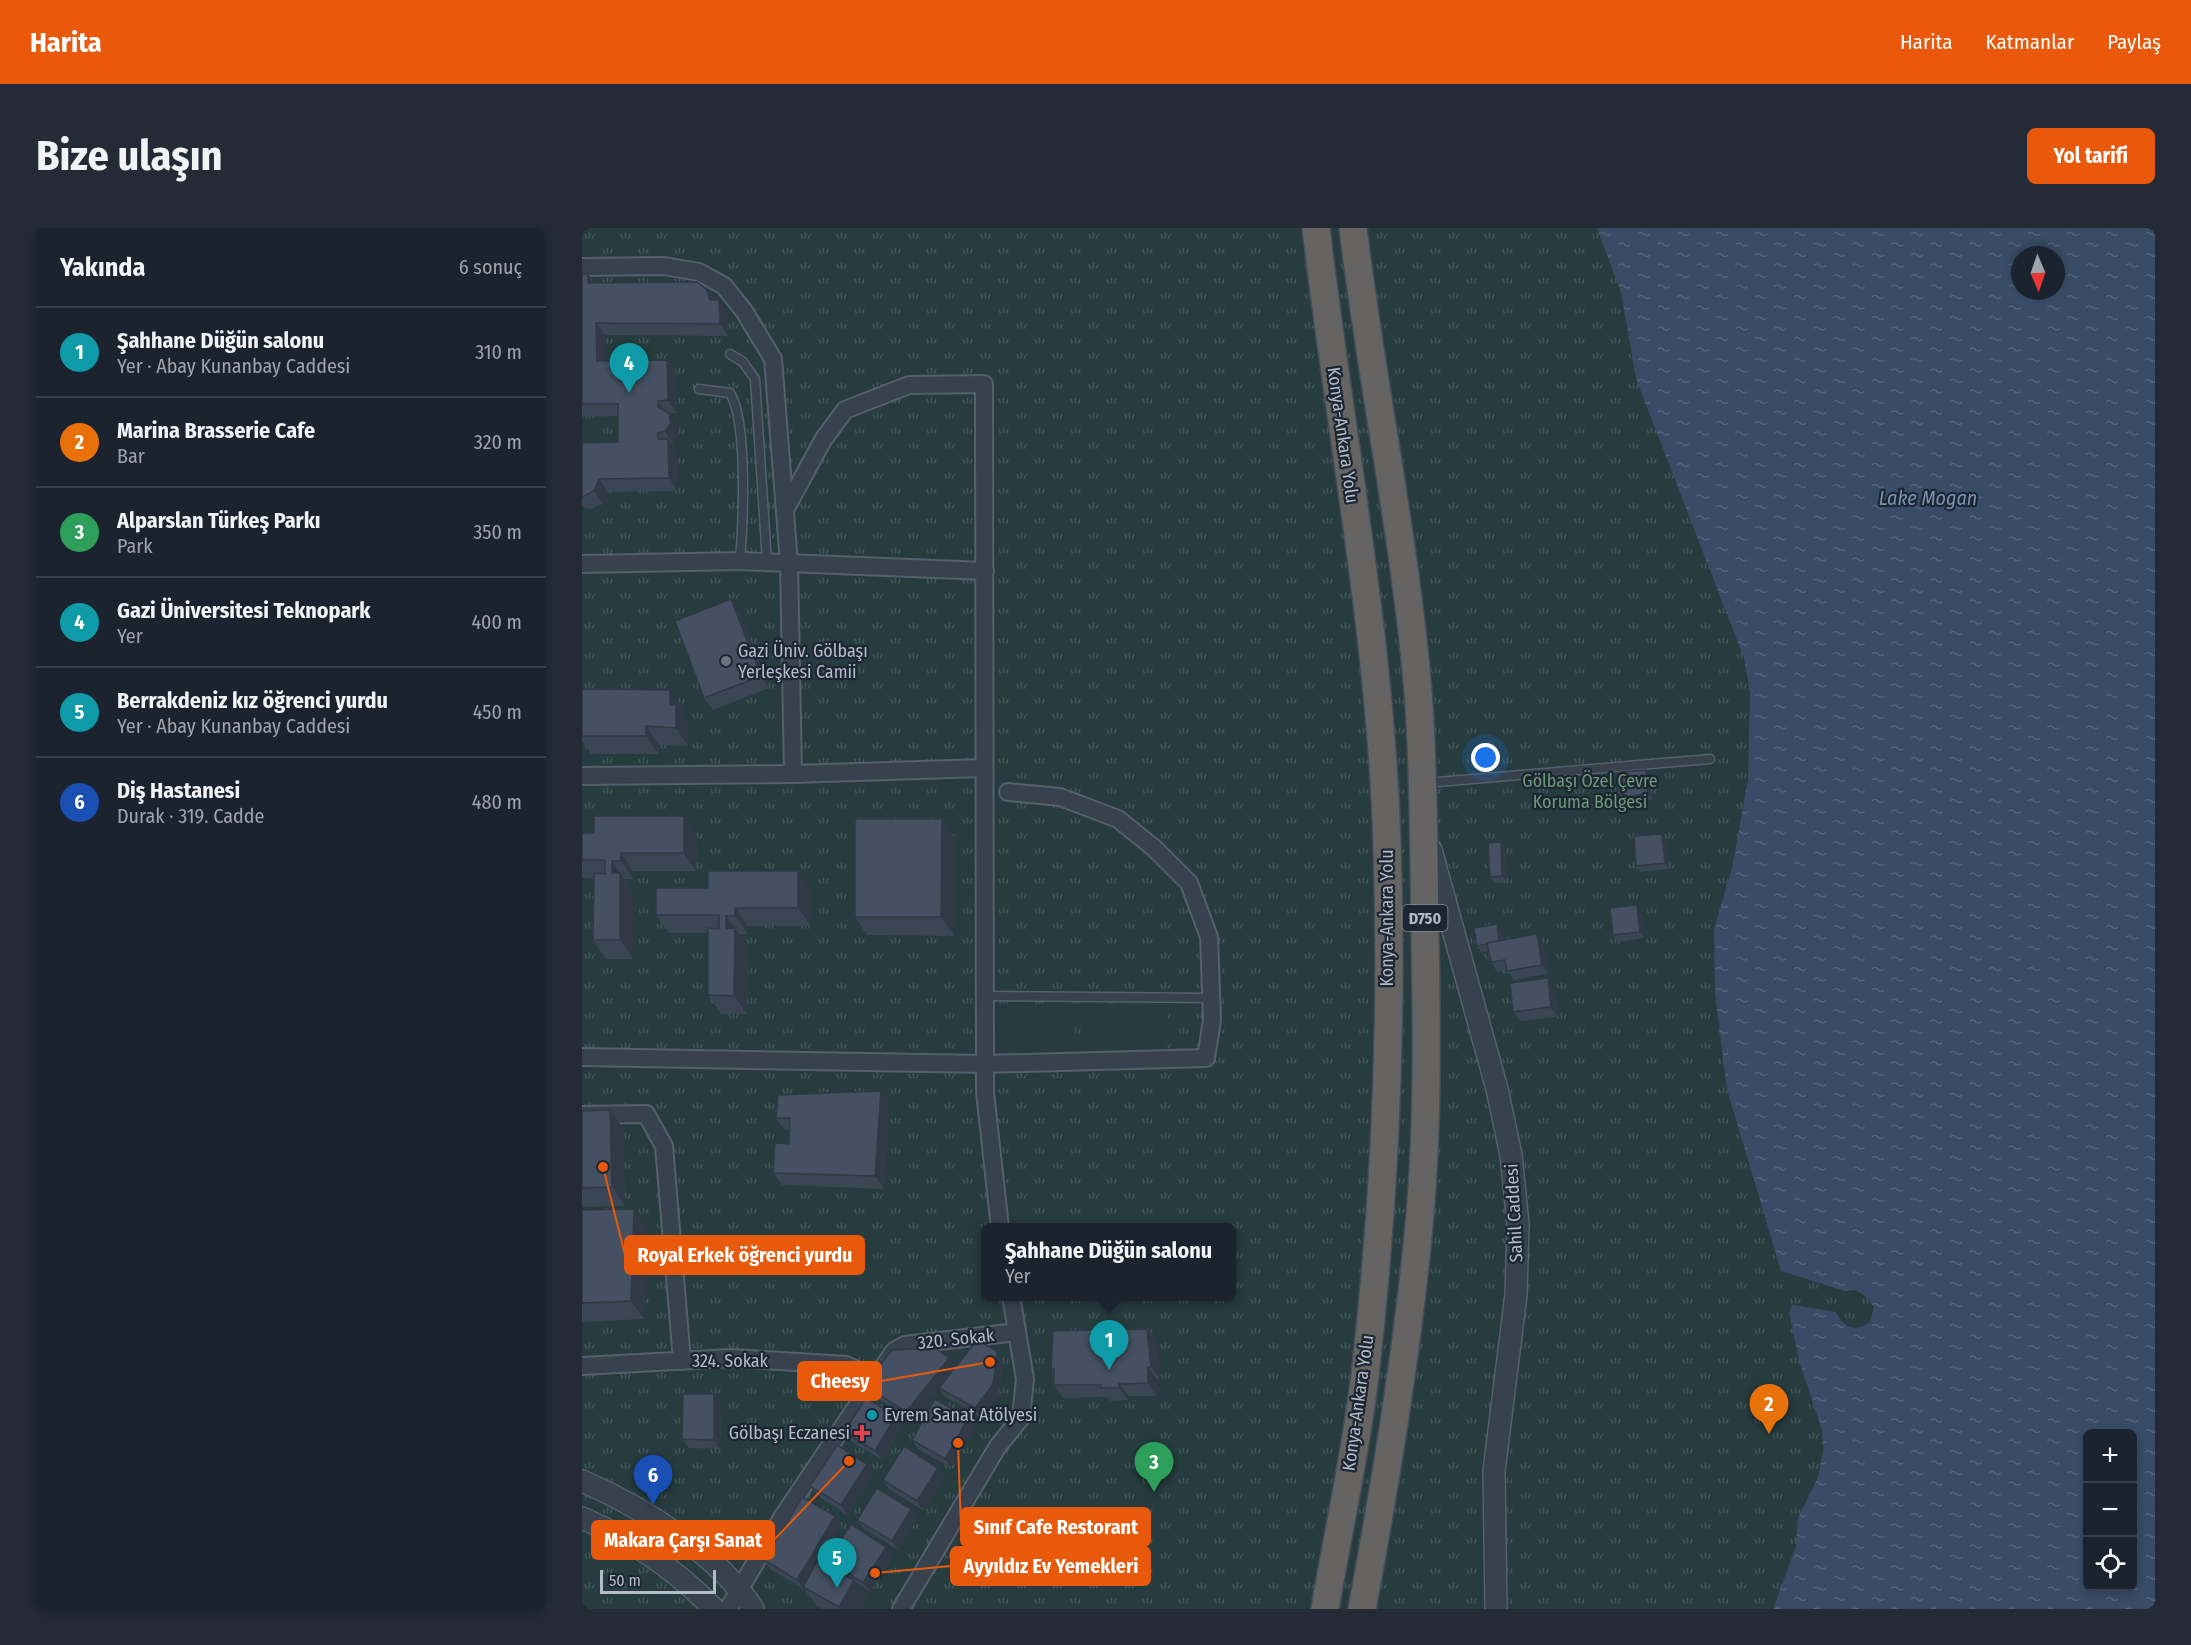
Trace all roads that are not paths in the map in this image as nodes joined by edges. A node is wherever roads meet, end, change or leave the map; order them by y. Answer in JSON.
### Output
{"nodes":[{"id":1,"x":1316,"y":228,"type":"edge"},
{"id":2,"x":1353,"y":228,"type":"edge"},
{"id":3,"x":582,"y":267,"type":"edge"},
{"id":4,"x":730,"y":354,"type":"dead end"},
{"id":5,"x":699,"y":389,"type":"dead end"},
{"id":6,"x":785,"y":510,"type":"junction"},
{"id":7,"x":741,"y":561,"type":"junction"},
{"id":8,"x":767,"y":562,"type":"junction"},
{"id":9,"x":789,"y":563,"type":"junction"},
{"id":10,"x":582,"y":564,"type":"edge"},
{"id":11,"x":985,"y":571,"type":"junction"},
{"id":12,"x":1710,"y":759,"type":"dead end"},
{"id":13,"x":982,"y":768,"type":"junction"},
{"id":14,"x":793,"y":774,"type":"junction"},
{"id":15,"x":582,"y":776,"type":"edge"},
{"id":16,"x":1423,"y":783,"type":"junction"},
{"id":17,"x":1008,"y":792,"type":"dead end"},
{"id":18,"x":1424,"y":826,"type":"junction"},
{"id":19,"x":984,"y":996,"type":"junction"},
{"id":20,"x":1212,"y":999,"type":"junction"},
{"id":21,"x":582,"y":1057,"type":"edge"},
{"id":22,"x":985,"y":1064,"type":"junction"},
{"id":23,"x":582,"y":1115,"type":"edge"},
{"id":24,"x":1000,"y":1223,"type":"edge"},
{"id":25,"x":1012,"y":1301,"type":"edge"},
{"id":26,"x":1017,"y":1332,"type":"junction"},
{"id":27,"x":682,"y":1361,"type":"junction"},
{"id":28,"x":582,"y":1366,"type":"edge"},
{"id":29,"x":874,"y":1378,"type":"junction"},
{"id":30,"x":582,"y":1481,"type":"edge"},
{"id":31,"x":582,"y":1518,"type":"edge"},
{"id":32,"x":738,"y":1590,"type":"junction"},
{"id":33,"x":714,"y":1609,"type":"edge"},
{"id":34,"x":728,"y":1609,"type":"edge"},
{"id":35,"x":753,"y":1609,"type":"edge"},
{"id":36,"x":901,"y":1609,"type":"edge"},
{"id":37,"x":1325,"y":1609,"type":"edge"},
{"id":38,"x":1362,"y":1609,"type":"edge"},
{"id":39,"x":1496,"y":1609,"type":"edge"}],
"edges":[{"from":1,"to":37,"type":"highway","name":"Konya-Ankara Yolu","number":"D750"},
{"from":2,"to":16,"type":"highway","number":"D750"},
{"from":3,"to":6,"type":"street"},
{"from":4,"to":8,"type":"lane"},
{"from":5,"to":7,"type":"lane"},
{"from":6,"to":9,"type":"street"},
{"from":6,"to":11,"type":"street"},
{"from":7,"to":8,"type":"street"},
{"from":7,"to":10,"type":"street"},
{"from":8,"to":9,"type":"street"},
{"from":9,"to":11,"type":"street"},
{"from":9,"to":14,"type":"street"},
{"from":11,"to":13,"type":"street"},
{"from":12,"to":16,"type":"lane"},
{"from":13,"to":14,"type":"street"},
{"from":13,"to":19,"type":"street"},
{"from":14,"to":15,"type":"street"},
{"from":16,"to":18,"type":"highway","number":"D750"},
{"from":17,"to":20,"type":"street"},
{"from":18,"to":38,"type":"highway","number":"D750"},
{"from":18,"to":39,"type":"street","name":"Sahil Caddesi"},
{"from":19,"to":20,"type":"lane"},
{"from":19,"to":22,"type":"street"},
{"from":20,"to":22,"type":"street"},
{"from":21,"to":22,"type":"street"},
{"from":22,"to":24,"type":"street"},
{"from":23,"to":27,"type":"street"},
{"from":25,"to":26,"type":"street"},
{"from":26,"to":29,"type":"street","name":"320. Sokak"},
{"from":26,"to":36,"type":"street"},
{"from":27,"to":28,"type":"street","name":"324. Sokak"},
{"from":27,"to":29,"type":"street","name":"324. Sokak"},
{"from":29,"to":32,"type":"street","name":"320. Sokak"},
{"from":30,"to":32,"type":"street"},
{"from":31,"to":33,"type":"street"},
{"from":32,"to":34,"type":"street","name":"320. Sokak"},
{"from":32,"to":35,"type":"street"}]}
